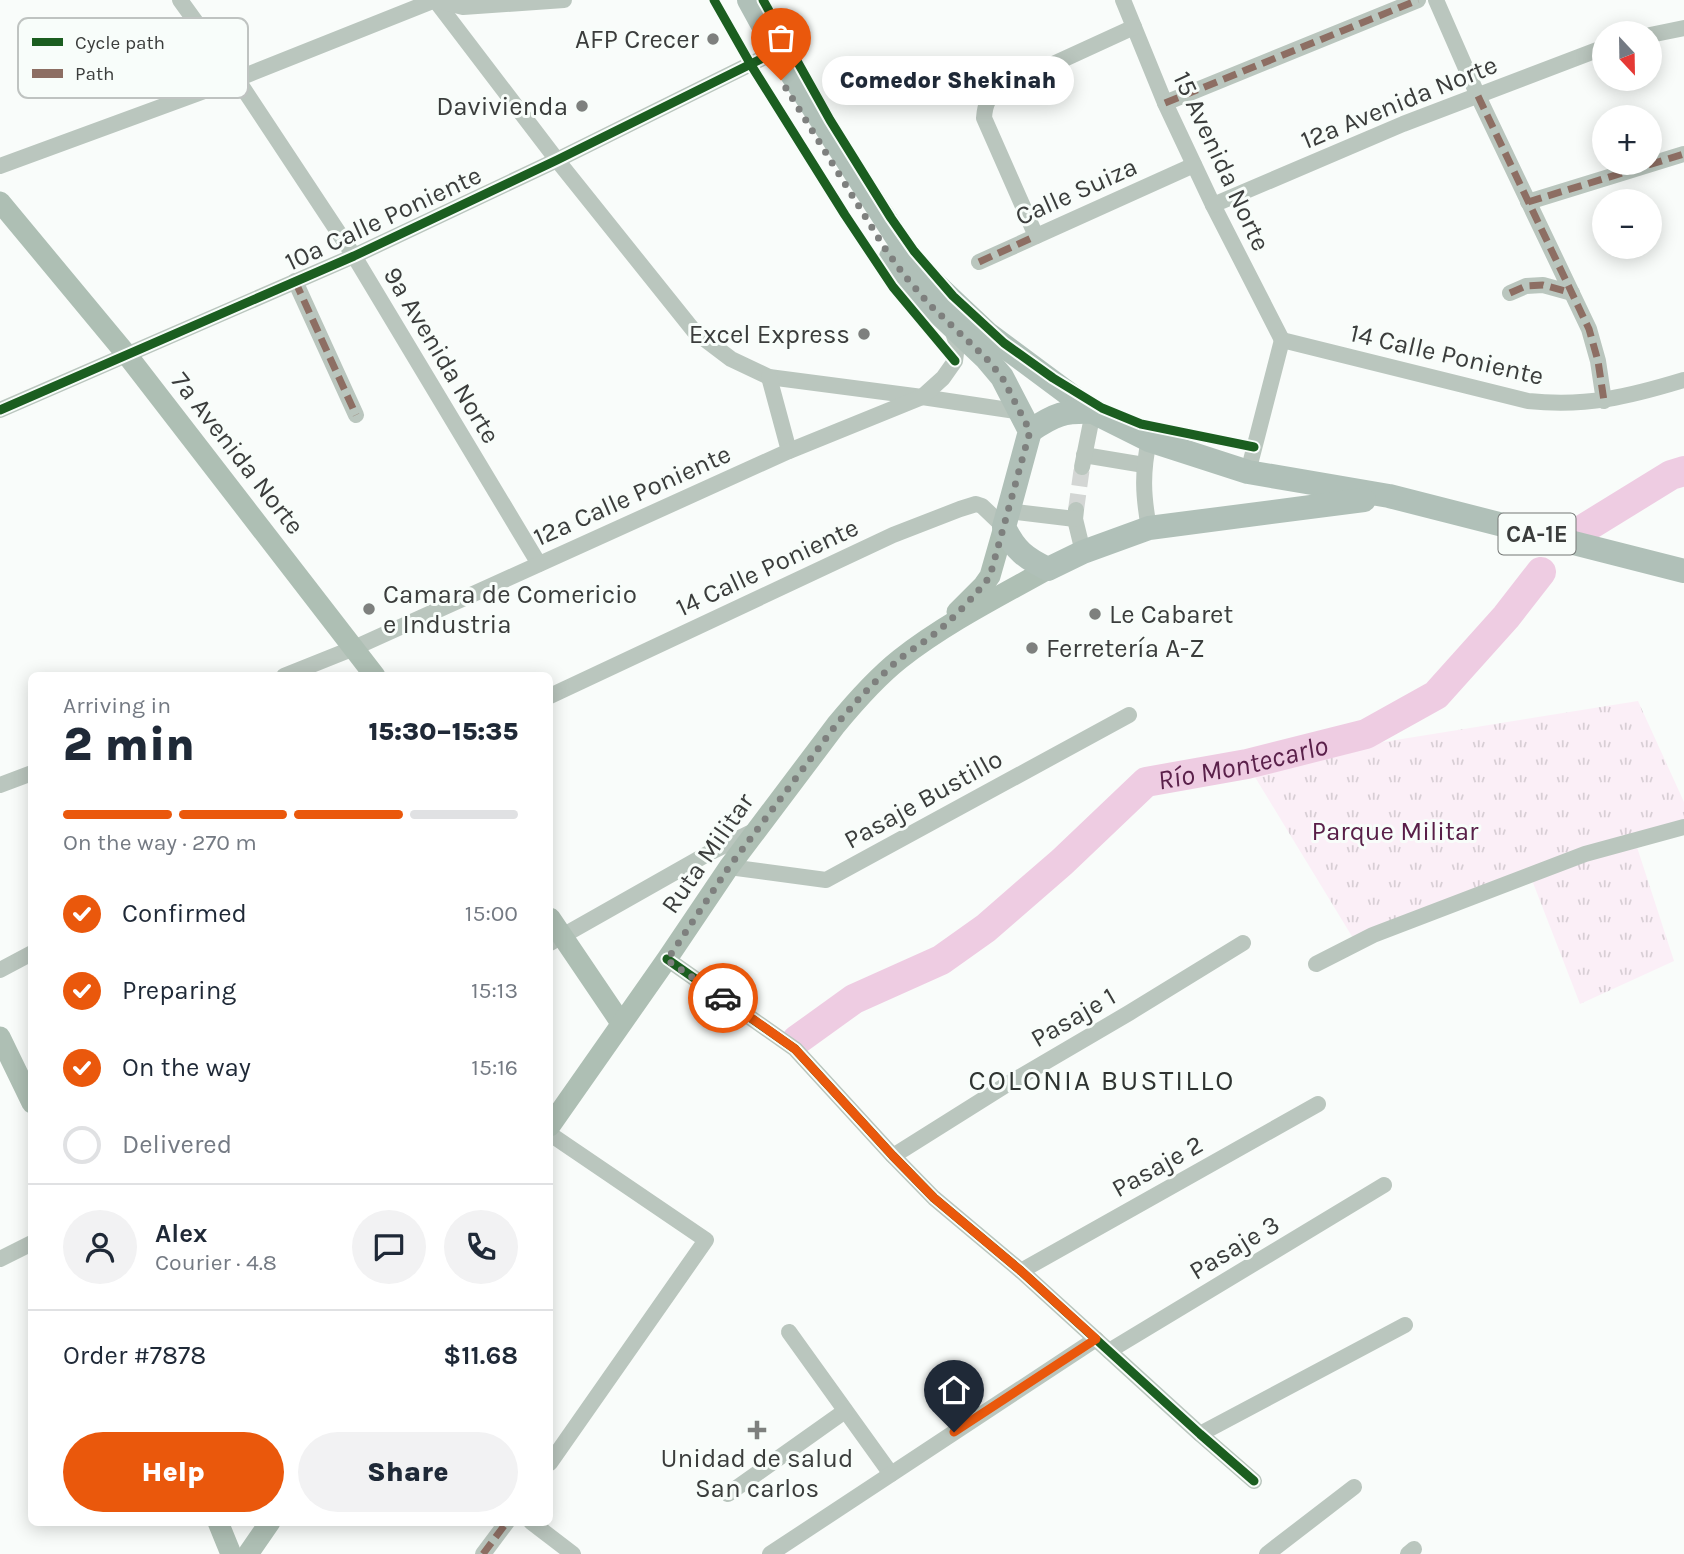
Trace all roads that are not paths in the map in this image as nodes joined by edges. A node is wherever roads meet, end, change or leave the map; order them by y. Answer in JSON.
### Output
{"nodes":[{"id":1,"x":180,"y":0,"type":"edge"},
{"id":2,"x":435,"y":0,"type":"edge"},
{"id":3,"x":564,"y":0,"type":"edge"},
{"id":4,"x":736,"y":0,"type":"edge"},
{"id":5,"x":749,"y":0,"type":"edge"},
{"id":6,"x":1123,"y":0,"type":"edge"},
{"id":7,"x":1418,"y":0,"type":"edge"},
{"id":8,"x":1436,"y":0,"type":"edge"},
{"id":9,"x":193,"y":18,"type":"edge"},
{"id":10,"x":1134,"y":27,"type":"junction"},
{"id":11,"x":1684,"y":28,"type":"edge"},
{"id":12,"x":1662,"y":33,"type":"edge"},
{"id":13,"x":1592,"y":52,"type":"edge"},
{"id":14,"x":772,"y":54,"type":"junction"},
{"id":15,"x":248,"y":75,"type":"edge"},
{"id":16,"x":248,"y":96,"type":"edge"},
{"id":17,"x":1478,"y":96,"type":"junction"},
{"id":18,"x":185,"y":98,"type":"edge"},
{"id":19,"x":1165,"y":103,"type":"junction"},
{"id":20,"x":1684,"y":154,"type":"edge"},
{"id":21,"x":557,"y":160,"type":"junction"},
{"id":22,"x":1194,"y":165,"type":"junction"},
{"id":23,"x":0,"y":166,"type":"edge"},
{"id":24,"x":0,"y":202,"type":"edge"},
{"id":25,"x":1528,"y":202,"type":"junction"},
{"id":26,"x":1213,"y":205,"type":"junction"},
{"id":27,"x":1036,"y":236,"type":"junction"},
{"id":28,"x":354,"y":256,"type":"junction"},
{"id":29,"x":979,"y":262,"type":"dead end"},
{"id":30,"x":295,"y":281,"type":"junction"},
{"id":31,"x":1510,"y":293,"type":"dead end"},
{"id":32,"x":1572,"y":293,"type":"junction"},
{"id":33,"x":951,"y":325,"type":"junction"},
{"id":34,"x":1282,"y":340,"type":"junction"},
{"id":35,"x":127,"y":355,"type":"junction"},
{"id":36,"x":769,"y":377,"type":"junction"},
{"id":37,"x":1684,"y":380,"type":"edge"},
{"id":38,"x":922,"y":397,"type":"junction"},
{"id":39,"x":1604,"y":401,"type":"junction"},
{"id":40,"x":0,"y":410,"type":"edge"},
{"id":41,"x":1093,"y":412,"type":"junction"},
{"id":42,"x":356,"y":415,"type":"dead end"},
{"id":43,"x":1026,"y":422,"type":"junction"},
{"id":44,"x":1149,"y":440,"type":"junction"},
{"id":45,"x":789,"y":451,"type":"junction"},
{"id":46,"x":1144,"y":466,"type":"junction"},
{"id":47,"x":1248,"y":472,"type":"junction"},
{"id":48,"x":1389,"y":496,"type":"junction"},
{"id":49,"x":1237,"y":516,"type":"junction"},
{"id":50,"x":1006,"y":519,"type":"junction"},
{"id":51,"x":1149,"y":528,"type":"junction"},
{"id":52,"x":1083,"y":552,"type":"junction"},
{"id":53,"x":539,"y":565,"type":"junction"},
{"id":54,"x":1048,"y":569,"type":"junction"},
{"id":55,"x":1684,"y":571,"type":"edge"},
{"id":56,"x":935,"y":634,"type":"junction"},
{"id":57,"x":354,"y":648,"type":"junction"},
{"id":58,"x":294,"y":672,"type":"edge"},
{"id":59,"x":371,"y":672,"type":"edge"},
{"id":60,"x":553,"y":695,"type":"edge"},
{"id":61,"x":1129,"y":715,"type":"dead end"},
{"id":62,"x":28,"y":774,"type":"edge"},
{"id":63,"x":0,"y":785,"type":"edge"},
{"id":64,"x":1684,"y":827,"type":"edge"},
{"id":65,"x":757,"y":829,"type":"junction"},
{"id":66,"x":729,"y":867,"type":"junction"},
{"id":67,"x":554,"y":932,"type":"edge"},
{"id":68,"x":1243,"y":943,"type":"dead end"},
{"id":69,"x":28,"y":955,"type":"edge"},
{"id":70,"x":667,"y":960,"type":"junction"},
{"id":71,"x":1316,"y":964,"type":"dead end"},
{"id":72,"x":0,"y":970,"type":"edge"},
{"id":73,"x":621,"y":1023,"type":"junction"},
{"id":74,"x":0,"y":1037,"type":"edge"},
{"id":75,"x":28,"y":1095,"type":"edge"},
{"id":76,"x":1318,"y":1104,"type":"dead end"},
{"id":77,"x":553,"y":1122,"type":"edge"},
{"id":78,"x":553,"y":1136,"type":"edge"},
{"id":79,"x":893,"y":1156,"type":"junction"},
{"id":80,"x":1384,"y":1185,"type":"dead end"},
{"id":81,"x":28,"y":1245,"type":"edge"},
{"id":82,"x":0,"y":1259,"type":"edge"},
{"id":83,"x":1021,"y":1271,"type":"junction"},
{"id":84,"x":1405,"y":1325,"type":"dead end"},
{"id":85,"x":789,"y":1332,"type":"dead end"},
{"id":86,"x":1096,"y":1339,"type":"junction"},
{"id":87,"x":1109,"y":1351,"type":"junction"},
{"id":88,"x":845,"y":1411,"type":"junction"},
{"id":89,"x":1200,"y":1434,"type":"junction"},
{"id":90,"x":553,"y":1458,"type":"edge"},
{"id":91,"x":891,"y":1474,"type":"junction"},
{"id":92,"x":1254,"y":1481,"type":"dead end"},
{"id":93,"x":1354,"y":1487,"type":"dead end"},
{"id":94,"x":728,"y":1494,"type":"dead end"},
{"id":95,"x":220,"y":1526,"type":"edge"},
{"id":96,"x":267,"y":1526,"type":"edge"},
{"id":97,"x":504,"y":1526,"type":"edge"},
{"id":98,"x":536,"y":1526,"type":"edge"},
{"id":99,"x":232,"y":1554,"type":"edge"},
{"id":100,"x":248,"y":1554,"type":"edge"},
{"id":101,"x":483,"y":1554,"type":"edge"},
{"id":102,"x":573,"y":1554,"type":"edge"},
{"id":103,"x":770,"y":1554,"type":"edge"},
{"id":104,"x":1267,"y":1554,"type":"edge"}],
"edges":[{"from":1,"to":9,"type":"street","name":"9a Avenida Norte"},
{"from":2,"to":3,"type":"street"},
{"from":2,"to":15,"type":"street"},
{"from":2,"to":21,"type":"street"},
{"from":4,"to":14,"type":"highway","number":"CA-1E"},
{"from":5,"to":14,"type":"highway","number":"CA-1E"},
{"from":6,"to":10,"type":"street","name":"15 Avenida Norte"},
{"from":7,"to":19,"type":"street"},
{"from":8,"to":17,"type":"street"},
{"from":10,"to":19,"type":"street","name":"15 Avenida Norte"},
{"from":10,"to":27,"type":"street"},
{"from":11,"to":12,"type":"street"},
{"from":13,"to":17,"type":"street","name":"12a Avenida Norte"},
{"from":14,"to":21,"type":"street","name":"10a Calle Poniente"},
{"from":14,"to":33,"type":"highway","number":"CA-1E"},
{"from":14,"to":41,"type":"highway","number":"CA-1E"},
{"from":16,"to":28,"type":"street","name":"9a Avenida Norte"},
{"from":17,"to":25,"type":"street"},
{"from":17,"to":26,"type":"street","name":"12a Avenida Norte"},
{"from":18,"to":23,"type":"street"},
{"from":19,"to":22,"type":"street","name":"15 Avenida Norte"},
{"from":20,"to":25,"type":"street"},
{"from":21,"to":28,"type":"street","name":"10a Calle Poniente"},
{"from":21,"to":36,"type":"street"},
{"from":22,"to":26,"type":"street","name":"15 Avenida Norte"},
{"from":22,"to":27,"type":"street","name":"Calle Suiza"},
{"from":24,"to":35,"type":"main road","name":"7a Avenida Norte"},
{"from":25,"to":32,"type":"street"},
{"from":26,"to":34,"type":"street","name":"15 Avenida Norte"},
{"from":27,"to":29,"type":"street","name":"Calle Suiza"},
{"from":28,"to":30,"type":"street","name":"10a Calle Poniente"},
{"from":28,"to":53,"type":"street","name":"9a Avenida Norte"},
{"from":30,"to":35,"type":"street","name":"10a Calle Poniente"},
{"from":30,"to":42,"type":"street"},
{"from":31,"to":32,"type":"street"},
{"from":32,"to":39,"type":"street"},
{"from":33,"to":38,"type":"street","name":"12a Calle Poniente"},
{"from":33,"to":43,"type":"highway","number":"CA-1E"},
{"from":34,"to":39,"type":"street","name":"14 Calle Poniente"},
{"from":34,"to":47,"type":"street"},
{"from":35,"to":40,"type":"street","name":"10a Calle Poniente"},
{"from":35,"to":57,"type":"main road","name":"7a Avenida Norte"},
{"from":36,"to":38,"type":"street"},
{"from":36,"to":45,"type":"street"},
{"from":37,"to":39,"type":"street","name":"14 Calle Poniente"},
{"from":38,"to":43,"type":"street"},
{"from":38,"to":45,"type":"street","name":"12a Calle Poniente"},
{"from":41,"to":43,"type":"highway"},
{"from":41,"to":44,"type":"highway","number":"CA-1E"},
{"from":41,"to":46,"type":"street"},
{"from":43,"to":50,"type":"highway"},
{"from":44,"to":46,"type":"street"},
{"from":44,"to":47,"type":"highway","number":"CA-1E"},
{"from":45,"to":53,"type":"street","name":"12a Calle Poniente"},
{"from":46,"to":51,"type":"street"},
{"from":47,"to":48,"type":"highway","number":"CA-1E"},
{"from":47,"to":49,"type":"highway"},
{"from":48,"to":49,"type":"highway","number":"CA-1E"},
{"from":48,"to":55,"type":"highway","number":"CA-1E"},
{"from":49,"to":51,"type":"highway","number":"CA-1E"},
{"from":50,"to":52,"type":"street"},
{"from":50,"to":54,"type":"highway"},
{"from":50,"to":56,"type":"main road","name":"Ruta Militar"},
{"from":50,"to":60,"type":"street","name":"14 Calle Poniente"},
{"from":51,"to":52,"type":"highway","number":"CA-1E"},
{"from":52,"to":54,"type":"highway","number":"CA-1E"},
{"from":53,"to":57,"type":"street","name":"12a Calle Poniente"},
{"from":54,"to":56,"type":"main road","name":"Ruta Militar"},
{"from":56,"to":65,"type":"main road","name":"Ruta Militar"},
{"from":57,"to":58,"type":"street","name":"12a Calle Poniente"},
{"from":57,"to":59,"type":"main road","name":"7a Avenida Norte"},
{"from":61,"to":66,"type":"street","name":"Pasaje Bustillo"},
{"from":62,"to":63,"type":"street"},
{"from":64,"to":71,"type":"street"},
{"from":65,"to":66,"type":"main road","name":"Ruta Militar"},
{"from":65,"to":67,"type":"street"},
{"from":66,"to":70,"type":"main road","name":"Ruta Militar"},
{"from":67,"to":73,"type":"main road"},
{"from":68,"to":79,"type":"street","name":"Pasaje 1"},
{"from":69,"to":72,"type":"street"},
{"from":70,"to":73,"type":"main road","name":"Ruta Militar"},
{"from":70,"to":79,"type":"street"},
{"from":73,"to":77,"type":"main road","name":"Ruta Militar"},
{"from":74,"to":75,"type":"main road"},
{"from":76,"to":83,"type":"street","name":"Pasaje 2"},
{"from":78,"to":90,"type":"street"},
{"from":79,"to":83,"type":"street"},
{"from":80,"to":87,"type":"street","name":"Pasaje 3"},
{"from":81,"to":82,"type":"street"},
{"from":83,"to":86,"type":"street"},
{"from":84,"to":89,"type":"street"},
{"from":85,"to":88,"type":"street"},
{"from":86,"to":87,"type":"street"},
{"from":86,"to":91,"type":"street"},
{"from":87,"to":89,"type":"street"},
{"from":88,"to":91,"type":"street"},
{"from":88,"to":94,"type":"street"},
{"from":89,"to":92,"type":"street"},
{"from":91,"to":103,"type":"street"},
{"from":93,"to":104,"type":"street"},
{"from":95,"to":99,"type":"main road"},
{"from":96,"to":100,"type":"main road"},
{"from":97,"to":101,"type":"street"},
{"from":98,"to":102,"type":"street"}]}
